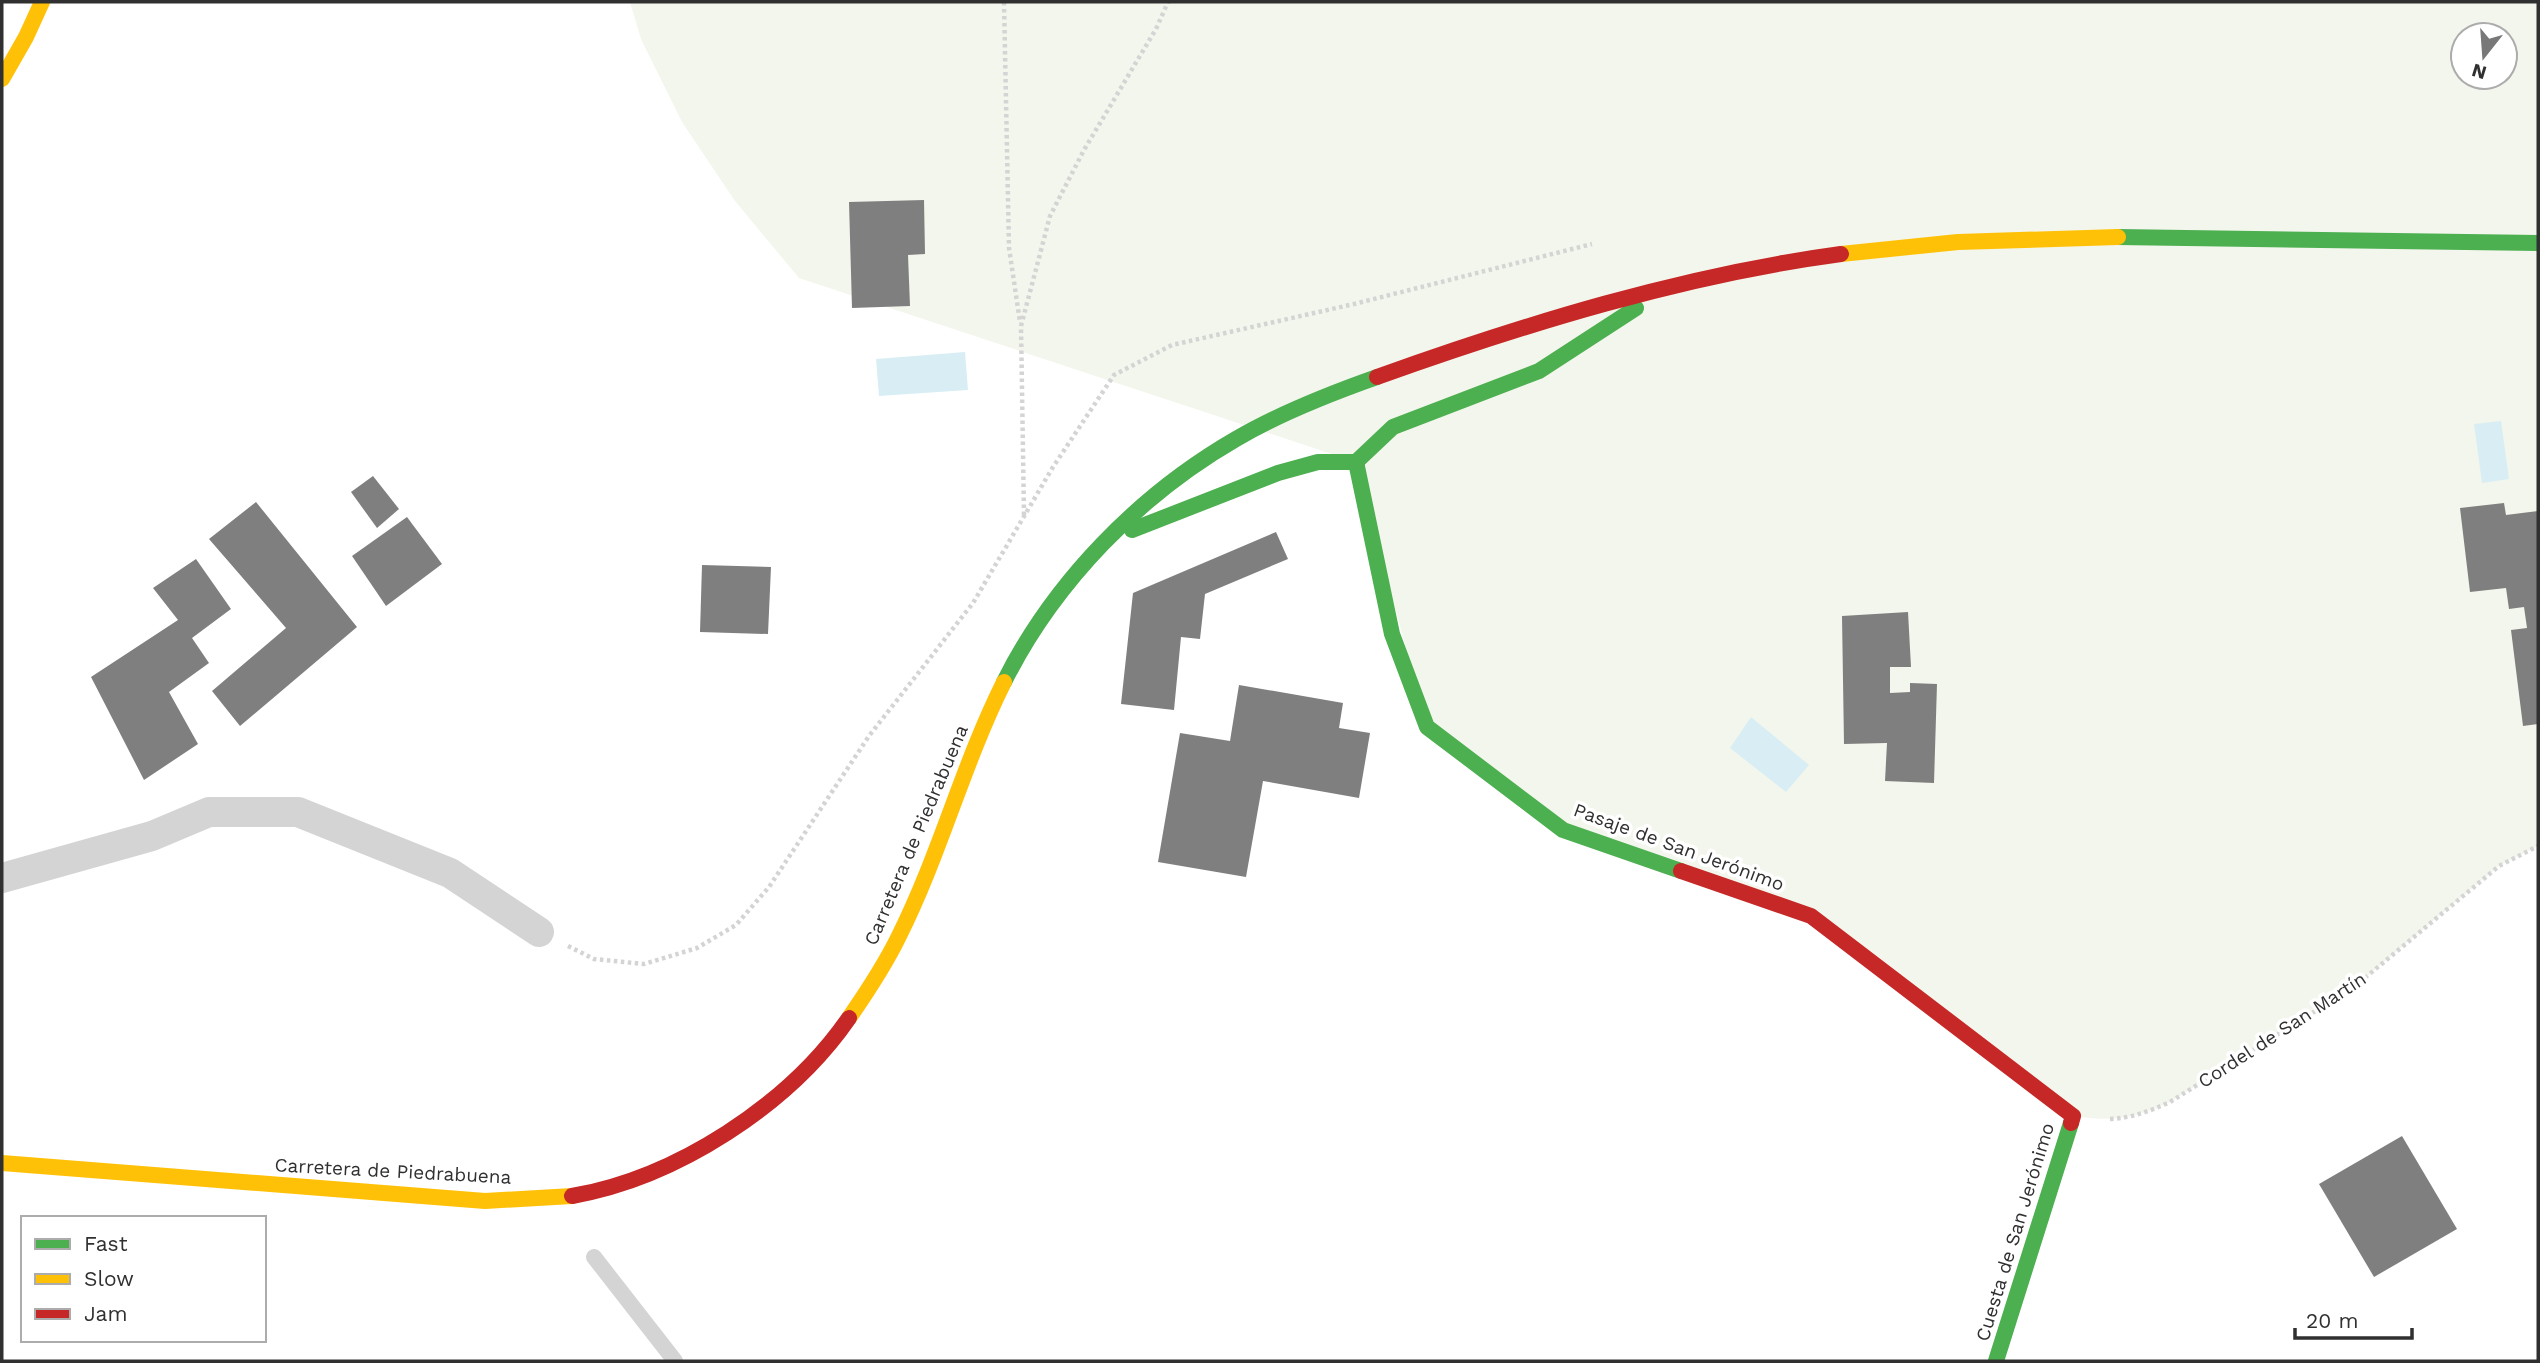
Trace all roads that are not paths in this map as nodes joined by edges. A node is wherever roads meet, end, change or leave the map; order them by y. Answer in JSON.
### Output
{"nodes":[{"id":1,"x":42,"y":2,"type":"edge"},
{"id":2,"x":2,"y":79,"type":"edge"},
{"id":3,"x":2538,"y":243,"type":"edge"},
{"id":4,"x":1667,"y":288,"type":"junction"},
{"id":5,"x":1356,"y":462,"type":"junction"},
{"id":6,"x":1105,"y":541,"type":"junction"},
{"id":7,"x":2,"y":878,"type":"edge"},
{"id":8,"x":539,"y":932,"type":"dead end"},
{"id":9,"x":2073,"y":1116,"type":"joint"},
{"id":10,"x":2,"y":1163,"type":"edge"},
{"id":11,"x":594,"y":1257,"type":"dead end"},
{"id":12,"x":675,"y":1361,"type":"edge"},
{"id":13,"x":1996,"y":1361,"type":"edge"}],
"edges":[{"from":1,"to":2,"type":"main road"},
{"from":3,"to":4,"type":"main road","name":"Carretera de Piedrabuena"},
{"from":4,"to":5,"type":"main road"},
{"from":4,"to":6,"type":"main road","name":"Carretera de Piedrabuena"},
{"from":5,"to":6,"type":"main road"},
{"from":5,"to":9,"type":"main road","name":"Pasaje de San Jerónimo"},
{"from":6,"to":10,"type":"main road","name":"Carretera de Piedrabuena"},
{"from":7,"to":8,"type":"street"},
{"from":9,"to":13,"type":"main road","name":"Cuesta de San Jerónimo"},
{"from":11,"to":12,"type":"lane"}]}
